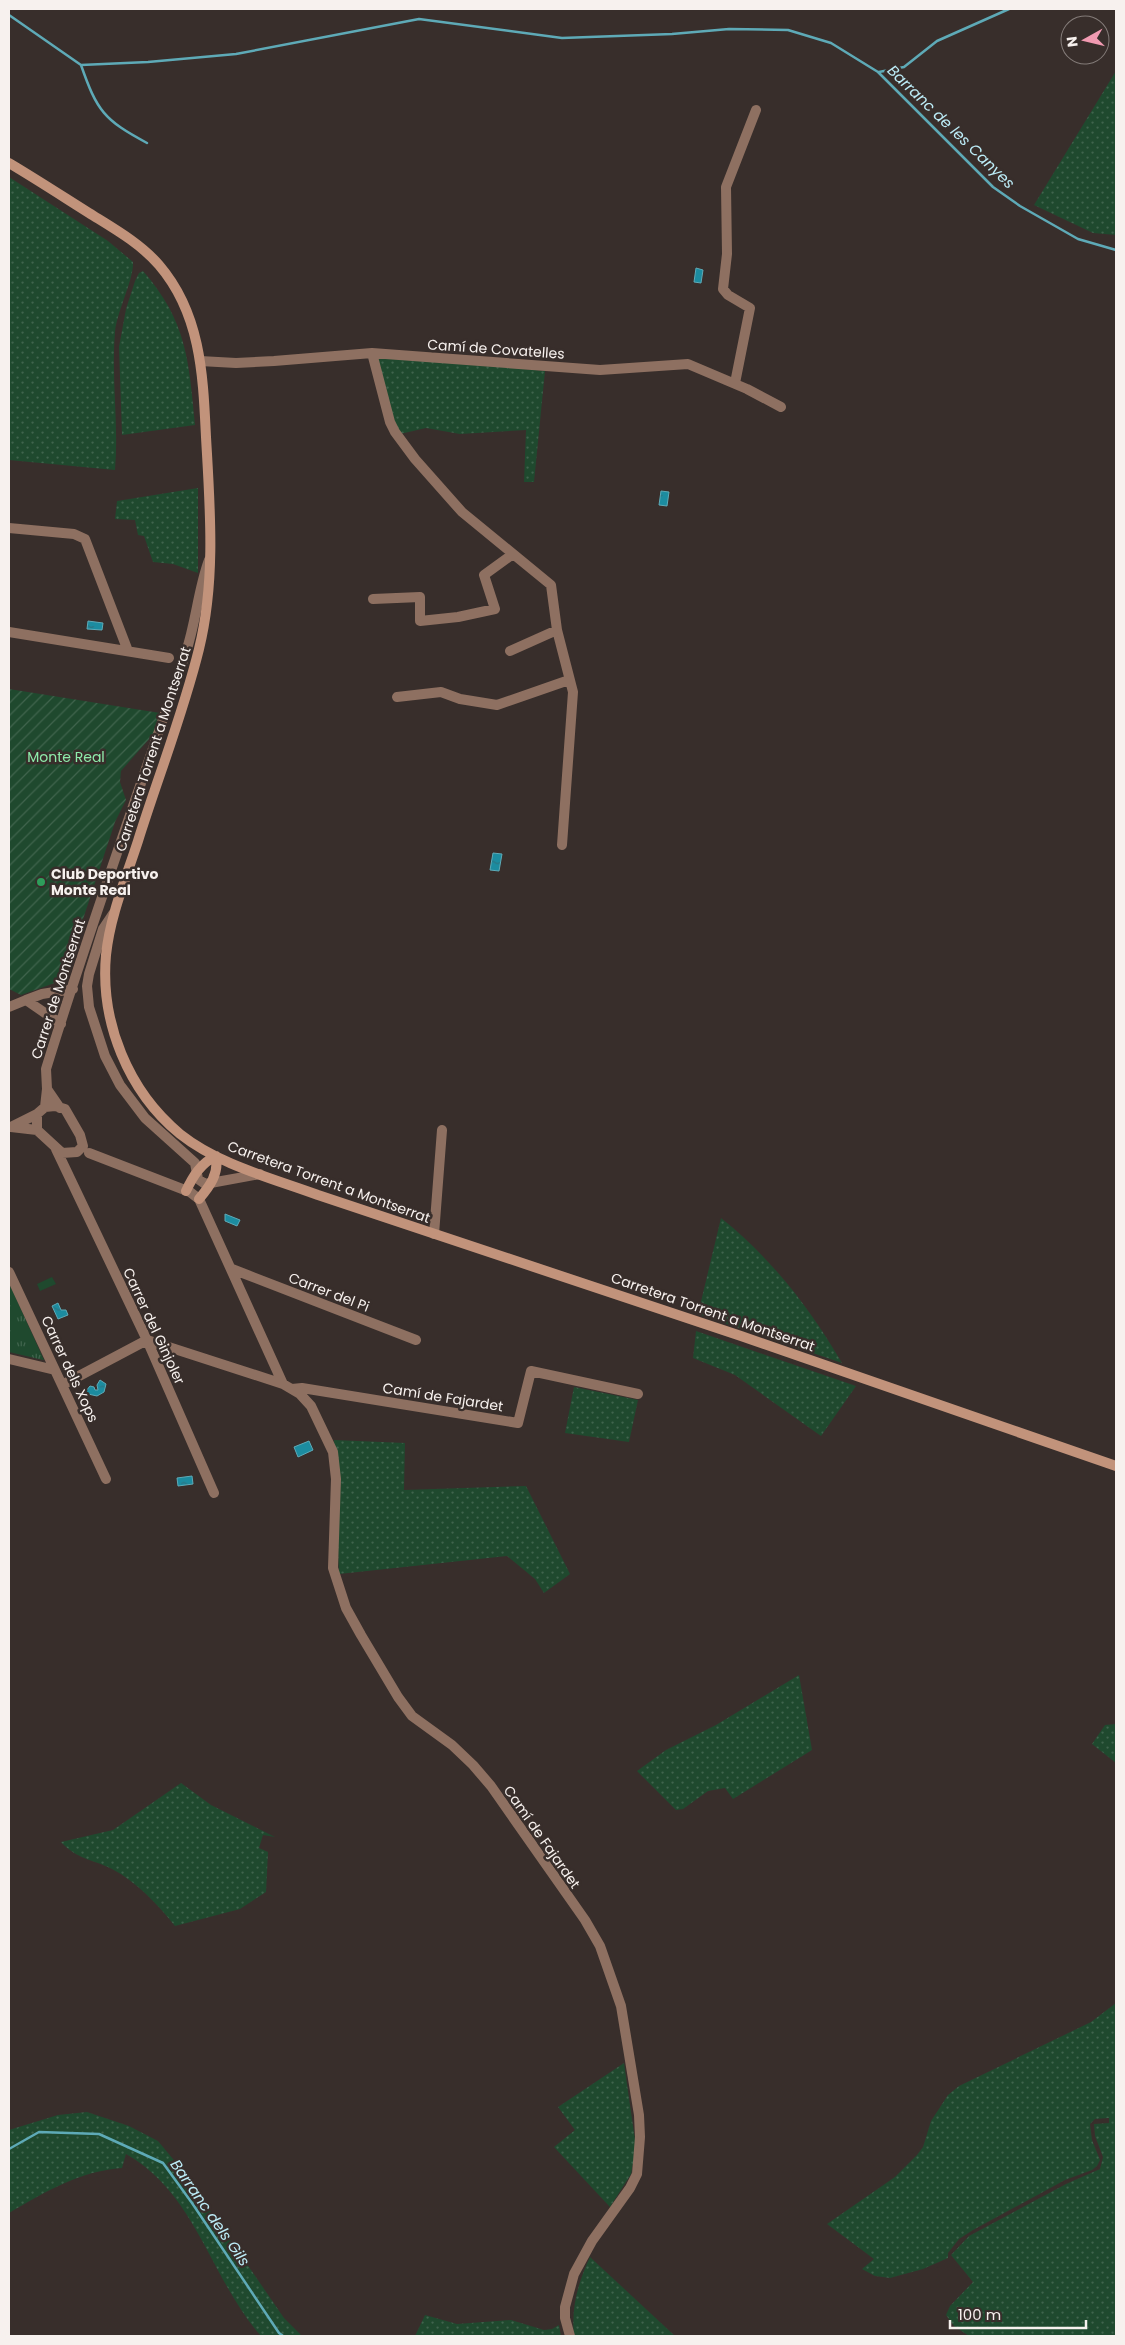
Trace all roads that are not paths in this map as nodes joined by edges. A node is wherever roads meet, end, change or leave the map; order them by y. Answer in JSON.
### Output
{"nodes":[{"id":1,"x":756,"y":110,"type":"dead end"},
{"id":2,"x":9,"y":163,"type":"edge"},
{"id":3,"x":372,"y":353,"type":"junction"},
{"id":4,"x":200,"y":361,"type":"junction"},
{"id":5,"x":735,"y":383,"type":"junction"},
{"id":6,"x":781,"y":407,"type":"dead end"},
{"id":7,"x":9,"y":528,"type":"edge"},
{"id":8,"x":513,"y":554,"type":"junction"},
{"id":9,"x":210,"y":556,"type":"junction"},
{"id":10,"x":373,"y":599,"type":"dead end"},
{"id":11,"x":556,"y":630,"type":"junction"},
{"id":12,"x":9,"y":632,"type":"edge"},
{"id":13,"x":128,"y":651,"type":"junction"},
{"id":14,"x":510,"y":651,"type":"dead end"},
{"id":15,"x":186,"y":652,"type":"junction"},
{"id":16,"x":169,"y":658,"type":"junction"},
{"id":17,"x":180,"y":669,"type":"junction"},
{"id":18,"x":570,"y":680,"type":"junction"},
{"id":19,"x":397,"y":697,"type":"dead end"},
{"id":20,"x":562,"y":844,"type":"dead end"},
{"id":21,"x":115,"y":911,"type":"junction"},
{"id":22,"x":73,"y":989,"type":"junction"},
{"id":23,"x":26,"y":1000,"type":"junction"},
{"id":24,"x":9,"y":1006,"type":"edge"},
{"id":25,"x":61,"y":1024,"type":"junction"},
{"id":26,"x":47,"y":1089,"type":"junction"},
{"id":27,"x":60,"y":1108,"type":"junction"},
{"id":28,"x":41,"y":1111,"type":"junction"},
{"id":29,"x":10,"y":1128,"type":"edge"},
{"id":30,"x":37,"y":1130,"type":"junction"},
{"id":31,"x":442,"y":1130,"type":"dead end"},
{"id":32,"x":56,"y":1149,"type":"junction"},
{"id":33,"x":80,"y":1151,"type":"junction"},
{"id":34,"x":216,"y":1156,"type":"junction"},
{"id":35,"x":66,"y":1171,"type":"junction"},
{"id":36,"x":196,"y":1174,"type":"junction"},
{"id":37,"x":260,"y":1174,"type":"junction"},
{"id":38,"x":212,"y":1182,"type":"junction"},
{"id":39,"x":188,"y":1191,"type":"junction"},
{"id":40,"x":199,"y":1199,"type":"junction"},
{"id":41,"x":434,"y":1234,"type":"junction"},
{"id":42,"x":232,"y":1268,"type":"junction"},
{"id":43,"x":9,"y":1272,"type":"edge"},
{"id":44,"x":146,"y":1340,"type":"junction"},
{"id":45,"x":416,"y":1340,"type":"dead end"},
{"id":46,"x":9,"y":1358,"type":"edge"},
{"id":47,"x":54,"y":1370,"type":"junction"},
{"id":48,"x":62,"y":1385,"type":"junction"},
{"id":49,"x":287,"y":1387,"type":"junction"},
{"id":50,"x":638,"y":1394,"type":"dead end"},
{"id":51,"x":1116,"y":1466,"type":"edge"},
{"id":52,"x":106,"y":1479,"type":"dead end"},
{"id":53,"x":214,"y":1493,"type":"dead end"},
{"id":54,"x":570,"y":2336,"type":"edge"}],
"edges":[{"from":1,"to":5,"type":"street"},
{"from":2,"to":4,"type":"main road","name":"Carretera Torrent a Montserrat"},
{"from":3,"to":4,"type":"street","name":"Camí de Covatelles"},
{"from":3,"to":5,"type":"street","name":"Camí de Covatelles"},
{"from":3,"to":8,"type":"street"},
{"from":4,"to":9,"type":"main road","name":"Carretera Torrent a Montserrat"},
{"from":5,"to":6,"type":"street","name":"Camí de Covatelles"},
{"from":7,"to":13,"type":"street"},
{"from":8,"to":10,"type":"street"},
{"from":8,"to":11,"type":"street"},
{"from":9,"to":15,"type":"street","name":"Carrer de Montserrat"},
{"from":9,"to":21,"type":"main road","name":"Carretera Torrent a Montserrat"},
{"from":11,"to":14,"type":"street"},
{"from":11,"to":18,"type":"street"},
{"from":12,"to":13,"type":"street"},
{"from":13,"to":16,"type":"street"},
{"from":15,"to":16,"type":"street"},
{"from":15,"to":17,"type":"street","name":"Carrer de Montserrat"},
{"from":16,"to":17,"type":"street"},
{"from":17,"to":22,"type":"street","name":"Carrer de Montserrat"},
{"from":18,"to":19,"type":"street"},
{"from":18,"to":20,"type":"street"},
{"from":21,"to":34,"type":"main road","name":"Carretera Torrent a Montserrat"},
{"from":21,"to":36,"type":"street","name":"Carrer de Montserrat"},
{"from":22,"to":23,"type":"street"},
{"from":22,"to":25,"type":"street","name":"Carrer de Montserrat"},
{"from":23,"to":24,"type":"street"},
{"from":23,"to":25,"type":"street"},
{"from":25,"to":26,"type":"street","name":"Carrer de Montserrat"},
{"from":26,"to":27,"type":"street"},
{"from":26,"to":28,"type":"street","name":"Carrer de Montserrat"},
{"from":27,"to":28,"type":"street"},
{"from":27,"to":33,"type":"street"},
{"from":28,"to":29,"type":"street"},
{"from":28,"to":30,"type":"street","name":"Carrer de Montserrat"},
{"from":29,"to":30,"type":"street"},
{"from":30,"to":32,"type":"street"},
{"from":31,"to":41,"type":"street"},
{"from":32,"to":33,"type":"street","name":"Camí de Fajardet"},
{"from":32,"to":35,"type":"street","name":"Carrer del Ginjoler"},
{"from":33,"to":35,"type":"street"},
{"from":33,"to":39,"type":"street","name":"Camí de Fajardet"},
{"from":34,"to":36,"type":"main road"},
{"from":34,"to":37,"type":"main road","name":"Carretera Torrent a Montserrat"},
{"from":34,"to":38,"type":"main road"},
{"from":35,"to":44,"type":"street","name":"Carrer del Ginjoler"},
{"from":36,"to":38,"type":"street"},
{"from":36,"to":39,"type":"main road"},
{"from":37,"to":38,"type":"street"},
{"from":37,"to":41,"type":"main road","name":"Carretera Torrent a Montserrat"},
{"from":38,"to":40,"type":"main road"},
{"from":39,"to":40,"type":"street","name":"Camí de Fajardet"},
{"from":40,"to":42,"type":"street","name":"Camí de Fajardet"},
{"from":41,"to":51,"type":"main road","name":"Carretera Torrent a Montserrat"},
{"from":42,"to":45,"type":"street","name":"Carrer del Pi"},
{"from":42,"to":49,"type":"street","name":"Camí de Fajardet"},
{"from":43,"to":47,"type":"street","name":"Carrer dels Xops"},
{"from":44,"to":48,"type":"street"},
{"from":44,"to":49,"type":"street"},
{"from":44,"to":53,"type":"street","name":"Carrer del Ginjoler"},
{"from":46,"to":47,"type":"street"},
{"from":47,"to":48,"type":"street","name":"Carrer dels Xops"},
{"from":48,"to":52,"type":"street","name":"Carrer dels Xops"},
{"from":49,"to":50,"type":"street","name":"Camí de Fajardet"},
{"from":49,"to":54,"type":"street","name":"Camí de Fajardet"}]}
